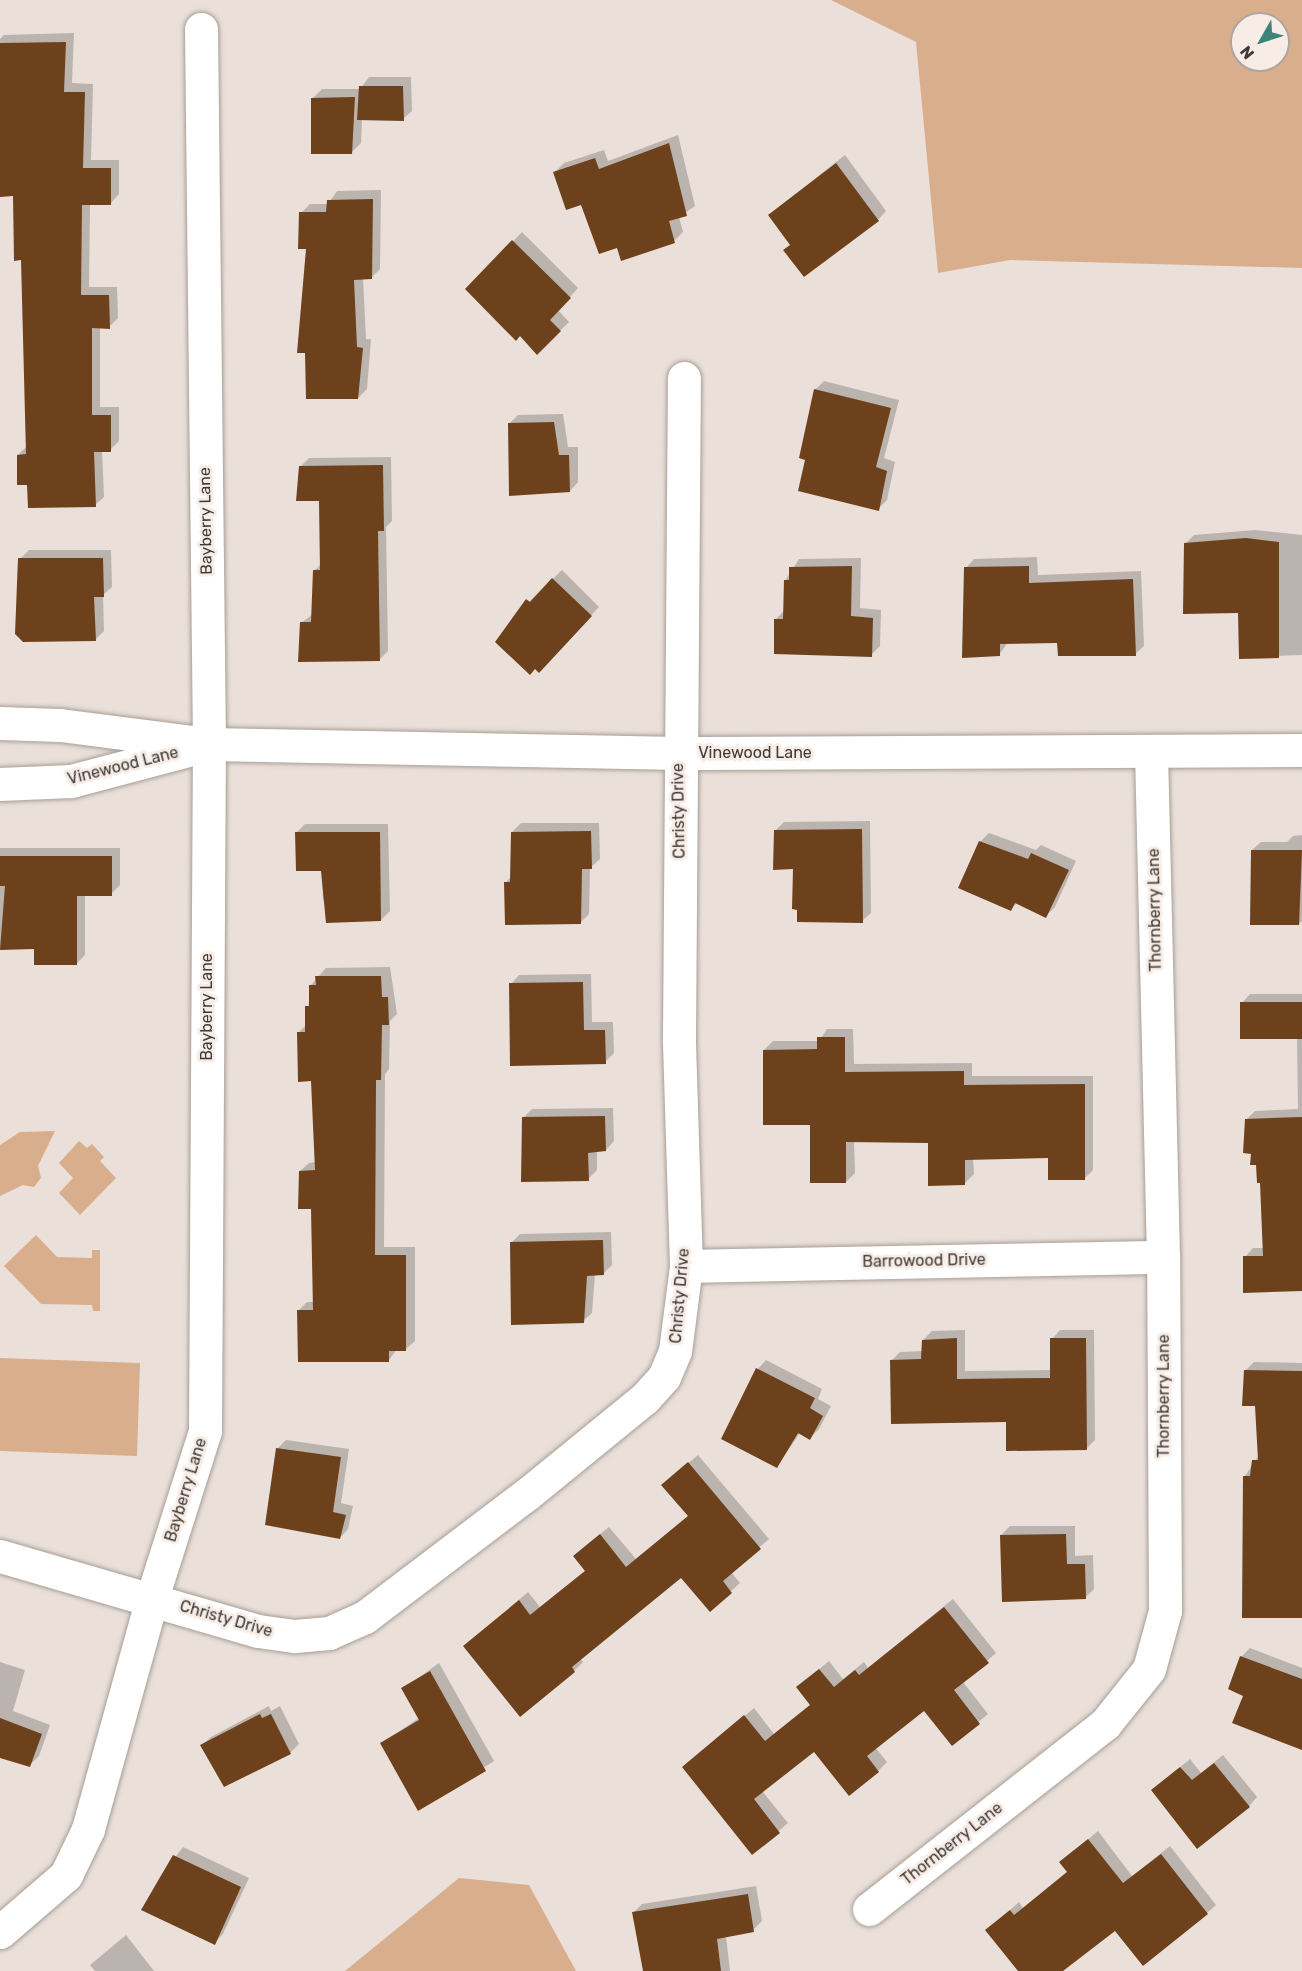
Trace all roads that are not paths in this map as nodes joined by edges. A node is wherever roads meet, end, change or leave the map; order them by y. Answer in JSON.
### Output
{"nodes":[{"id":1,"x":201,"y":29,"type":"dead end"},
{"id":2,"x":684,"y":378,"type":"dead end"},
{"id":3,"x":0,"y":723,"type":"edge"},
{"id":4,"x":209,"y":744,"type":"junction"},
{"id":5,"x":1302,"y":750,"type":"edge"},
{"id":6,"x":1151,"y":752,"type":"junction"},
{"id":7,"x":679,"y":753,"type":"junction"},
{"id":8,"x":0,"y":784,"type":"edge"},
{"id":9,"x":1163,"y":1257,"type":"junction"},
{"id":10,"x":686,"y":1266,"type":"junction"},
{"id":11,"x":0,"y":1556,"type":"edge"},
{"id":12,"x":152,"y":1598,"type":"junction"},
{"id":13,"x":869,"y":1909,"type":"dead end"},
{"id":14,"x":0,"y":1932,"type":"edge"}],
"edges":[{"from":1,"to":4,"type":"street","name":"Bayberry Lane"},
{"from":2,"to":7,"type":"street","name":"Christy Drive"},
{"from":3,"to":4,"type":"street","name":"Vinewood Lane"},
{"from":4,"to":7,"type":"street","name":"Vinewood Lane"},
{"from":4,"to":8,"type":"street","name":"Vinewood Lane"},
{"from":4,"to":12,"type":"street","name":"Bayberry Lane"},
{"from":5,"to":6,"type":"street","name":"Vinewood Lane"},
{"from":6,"to":7,"type":"street","name":"Vinewood Lane"},
{"from":6,"to":9,"type":"street","name":"Thornberry Lane"},
{"from":7,"to":10,"type":"street","name":"Christy Drive"},
{"from":9,"to":10,"type":"street","name":"Barrowood Drive"},
{"from":9,"to":13,"type":"street","name":"Thornberry Lane"},
{"from":10,"to":12,"type":"street","name":"Christy Drive"},
{"from":11,"to":12,"type":"street","name":"Christy Drive"},
{"from":12,"to":14,"type":"street","name":"Bayberry Lane"}]}
